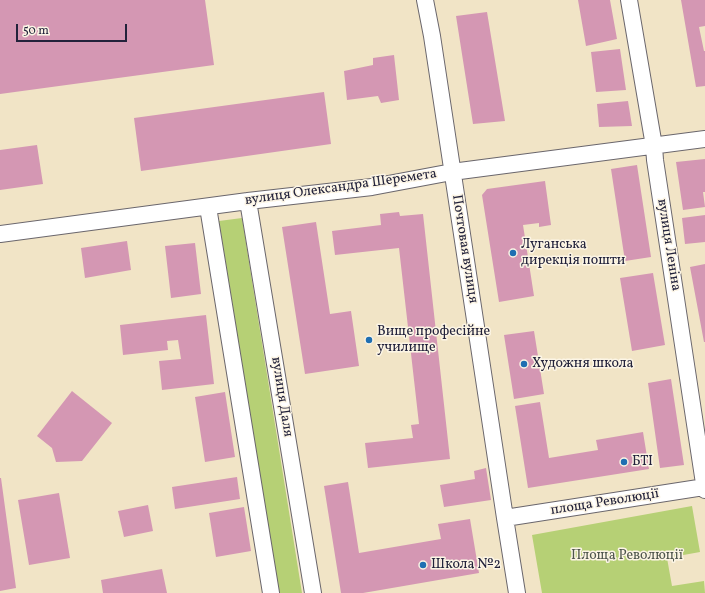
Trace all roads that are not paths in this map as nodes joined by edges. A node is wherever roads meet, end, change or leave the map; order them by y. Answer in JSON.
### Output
{"nodes":[{"id":1,"x":425,"y":0,"type":"edge"},
{"id":2,"x":629,"y":0,"type":"edge"},
{"id":3,"x":705,"y":139,"type":"edge"},
{"id":4,"x":654,"y":146,"type":"junction"},
{"id":5,"x":452,"y":172,"type":"junction"},
{"id":6,"x":248,"y":201,"type":"junction"},
{"id":7,"x":208,"y":207,"type":"junction"},
{"id":8,"x":0,"y":234,"type":"edge"},
{"id":9,"x":705,"y":488,"type":"edge"},
{"id":10,"x":505,"y":518,"type":"junction"},
{"id":11,"x":270,"y":593,"type":"edge"},
{"id":12,"x":313,"y":593,"type":"edge"},
{"id":13,"x":517,"y":593,"type":"edge"}],
"edges":[{"from":1,"to":5,"type":"street","name":"Почтовая вулиця"},
{"from":2,"to":4,"type":"street","name":"вулиця Леніна"},
{"from":3,"to":4,"type":"street","name":"вулиця Олександра Шеремета"},
{"from":4,"to":5,"type":"street","name":"вулиця Олександра Шеремета"},
{"from":4,"to":9,"type":"street","name":"вулиця Леніна"},
{"from":5,"to":6,"type":"street","name":"вулиця Олександра Шеремета"},
{"from":5,"to":10,"type":"street","name":"Почтовая вулиця"},
{"from":6,"to":7,"type":"street","name":"вулиця Олександра Шеремета"},
{"from":6,"to":12,"type":"street","name":"вулиця Даля"},
{"from":7,"to":8,"type":"street","name":"вулиця Олександра Шеремета"},
{"from":7,"to":11,"type":"street"},
{"from":9,"to":10,"type":"street","name":"площа Революції"},
{"from":10,"to":13,"type":"street","name":"Почтовая вулиця"}]}
